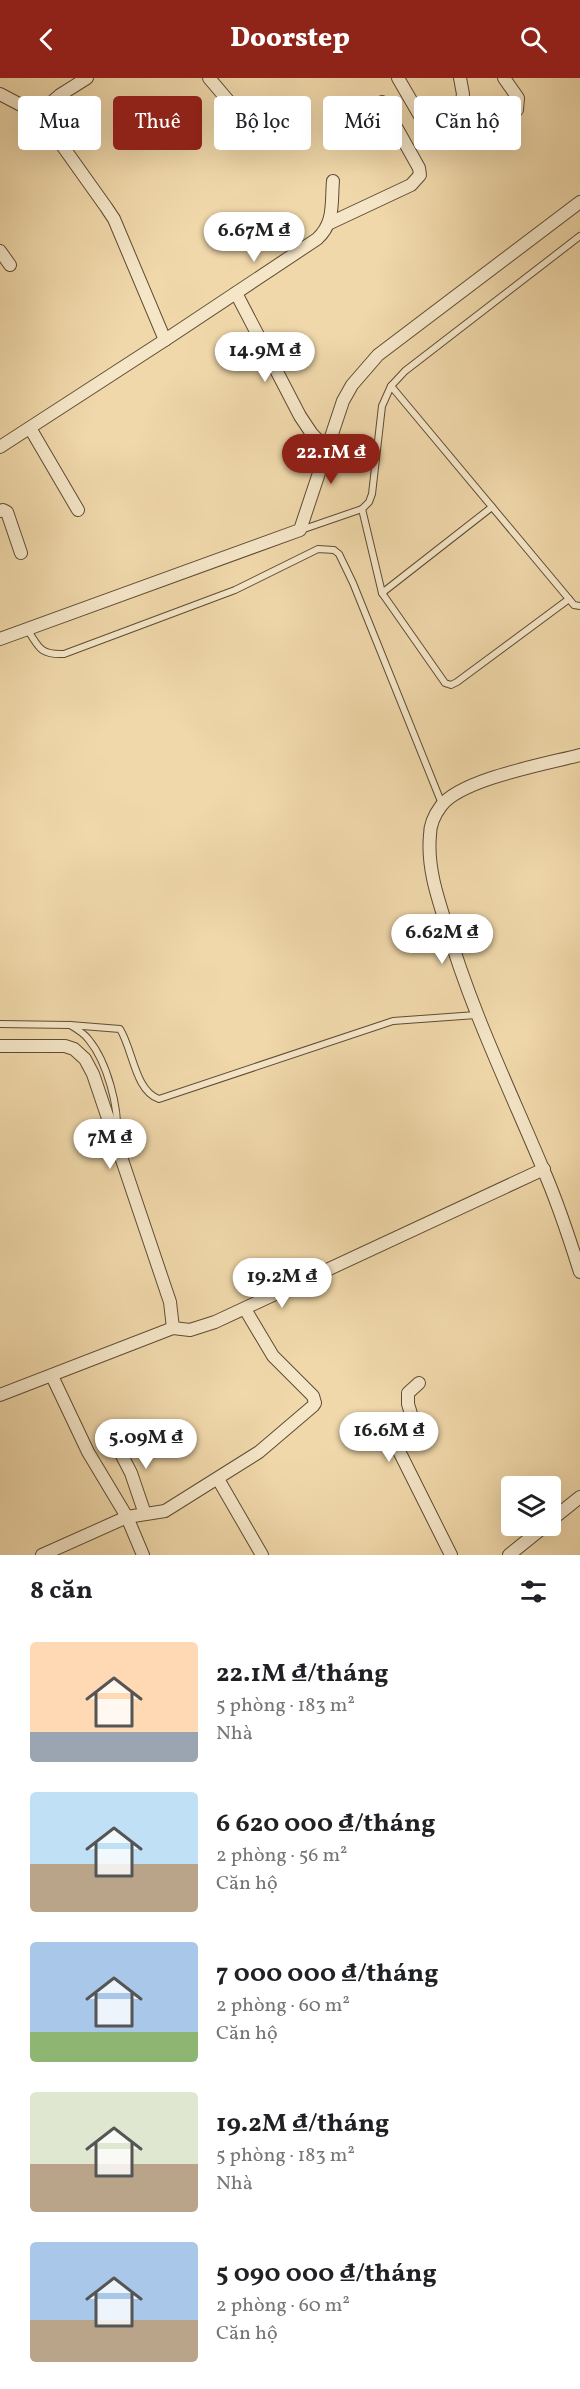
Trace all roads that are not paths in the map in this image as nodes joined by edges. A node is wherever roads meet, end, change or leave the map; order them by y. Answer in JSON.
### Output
{"nodes":[{"id":1,"x":87,"y":78,"type":"edge"},
{"id":2,"x":209,"y":78,"type":"edge"},
{"id":3,"x":398,"y":78,"type":"edge"},
{"id":4,"x":460,"y":78,"type":"edge"},
{"id":5,"x":504,"y":78,"type":"edge"},
{"id":6,"x":0,"y":94,"type":"edge"},
{"id":7,"x":59,"y":96,"type":"edge"},
{"id":8,"x":224,"y":96,"type":"edge"},
{"id":9,"x":463,"y":96,"type":"edge"},
{"id":10,"x":517,"y":96,"type":"edge"},
{"id":11,"x":18,"y":103,"type":"edge"},
{"id":12,"x":414,"y":106,"type":"edge"},
{"id":13,"x":402,"y":138,"type":"edge"},
{"id":14,"x":65,"y":150,"type":"edge"},
{"id":15,"x":333,"y":181,"type":"dead end"},
{"id":16,"x":580,"y":202,"type":"edge"},
{"id":17,"x":330,"y":223,"type":"junction"},
{"id":18,"x":580,"y":236,"type":"edge"},
{"id":19,"x":0,"y":251,"type":"edge"},
{"id":20,"x":10,"y":265,"type":"dead end"},
{"id":21,"x":236,"y":293,"type":"junction"},
{"id":22,"x":165,"y":340,"type":"junction"},
{"id":23,"x":391,"y":386,"type":"junction"},
{"id":24,"x":30,"y":428,"type":"junction"},
{"id":25,"x":0,"y":447,"type":"edge"},
{"id":26,"x":327,"y":449,"type":"junction"},
{"id":27,"x":492,"y":507,"type":"junction"},
{"id":28,"x":362,"y":509,"type":"junction"},
{"id":29,"x":78,"y":510,"type":"dead end"},
{"id":30,"x":0,"y":511,"type":"edge"},
{"id":31,"x":300,"y":530,"type":"junction"},
{"id":32,"x":21,"y":553,"type":"dead end"},
{"id":33,"x":382,"y":593,"type":"junction"},
{"id":34,"x":569,"y":599,"type":"junction"},
{"id":35,"x":580,"y":606,"type":"edge"},
{"id":36,"x":28,"y":630,"type":"junction"},
{"id":37,"x":0,"y":639,"type":"edge"},
{"id":38,"x":580,"y":755,"type":"edge"},
{"id":39,"x":442,"y":804,"type":"junction"},
{"id":40,"x":476,"y":1015,"type":"junction"},
{"id":41,"x":0,"y":1024,"type":"edge"},
{"id":42,"x":70,"y":1025,"type":"junction"},
{"id":43,"x":0,"y":1046,"type":"edge"},
{"id":44,"x":116,"y":1142,"type":"junction"},
{"id":45,"x":543,"y":1169,"type":"junction"},
{"id":46,"x":580,"y":1272,"type":"edge"},
{"id":47,"x":245,"y":1309,"type":"junction"},
{"id":48,"x":173,"y":1328,"type":"junction"},
{"id":49,"x":52,"y":1376,"type":"junction"},
{"id":50,"x":419,"y":1383,"type":"dead end"},
{"id":51,"x":0,"y":1395,"type":"edge"},
{"id":52,"x":114,"y":1440,"type":"dead end"},
{"id":53,"x":218,"y":1479,"type":"junction"},
{"id":54,"x":580,"y":1497,"type":"edge"},
{"id":55,"x":561,"y":1512,"type":"edge"},
{"id":56,"x":146,"y":1514,"type":"junction"},
{"id":57,"x":128,"y":1517,"type":"junction"},
{"id":58,"x":533,"y":1536,"type":"edge"},
{"id":59,"x":42,"y":1555,"type":"edge"},
{"id":60,"x":143,"y":1555,"type":"edge"},
{"id":61,"x":262,"y":1555,"type":"edge"},
{"id":62,"x":451,"y":1555,"type":"edge"},
{"id":63,"x":509,"y":1555,"type":"edge"}],
"edges":[{"from":1,"to":7,"type":"street"},
{"from":2,"to":8,"type":"street"},
{"from":3,"to":12,"type":"street"},
{"from":4,"to":9,"type":"street"},
{"from":5,"to":10,"type":"street"},
{"from":6,"to":11,"type":"street"},
{"from":13,"to":17,"type":"street"},
{"from":14,"to":22,"type":"street"},
{"from":15,"to":17,"type":"street"},
{"from":16,"to":26,"type":"street"},
{"from":17,"to":21,"type":"street"},
{"from":18,"to":23,"type":"lane"},
{"from":19,"to":20,"type":"street"},
{"from":21,"to":22,"type":"street"},
{"from":21,"to":26,"type":"street"},
{"from":22,"to":24,"type":"street"},
{"from":23,"to":27,"type":"lane"},
{"from":23,"to":28,"type":"lane"},
{"from":24,"to":25,"type":"street"},
{"from":24,"to":29,"type":"street"},
{"from":26,"to":31,"type":"street"},
{"from":27,"to":33,"type":"lane"},
{"from":27,"to":34,"type":"lane"},
{"from":28,"to":31,"type":"lane"},
{"from":28,"to":33,"type":"lane"},
{"from":30,"to":32,"type":"street"},
{"from":31,"to":36,"type":"street"},
{"from":33,"to":34,"type":"lane"},
{"from":34,"to":35,"type":"lane"},
{"from":36,"to":37,"type":"street"},
{"from":36,"to":39,"type":"lane"},
{"from":38,"to":39,"type":"street"},
{"from":39,"to":40,"type":"street"},
{"from":40,"to":42,"type":"lane"},
{"from":40,"to":45,"type":"street"},
{"from":41,"to":42,"type":"lane"},
{"from":42,"to":44,"type":"lane"},
{"from":43,"to":44,"type":"street"},
{"from":44,"to":48,"type":"street"},
{"from":45,"to":46,"type":"street"},
{"from":45,"to":47,"type":"street"},
{"from":47,"to":48,"type":"street"},
{"from":47,"to":53,"type":"street"},
{"from":48,"to":49,"type":"street"},
{"from":49,"to":51,"type":"street"},
{"from":49,"to":57,"type":"street"},
{"from":50,"to":62,"type":"street"},
{"from":52,"to":56,"type":"street"},
{"from":53,"to":56,"type":"street"},
{"from":53,"to":61,"type":"street"},
{"from":54,"to":55,"type":"street"},
{"from":56,"to":57,"type":"street"},
{"from":57,"to":59,"type":"street"},
{"from":57,"to":60,"type":"street"},
{"from":58,"to":63,"type":"street"}]}
